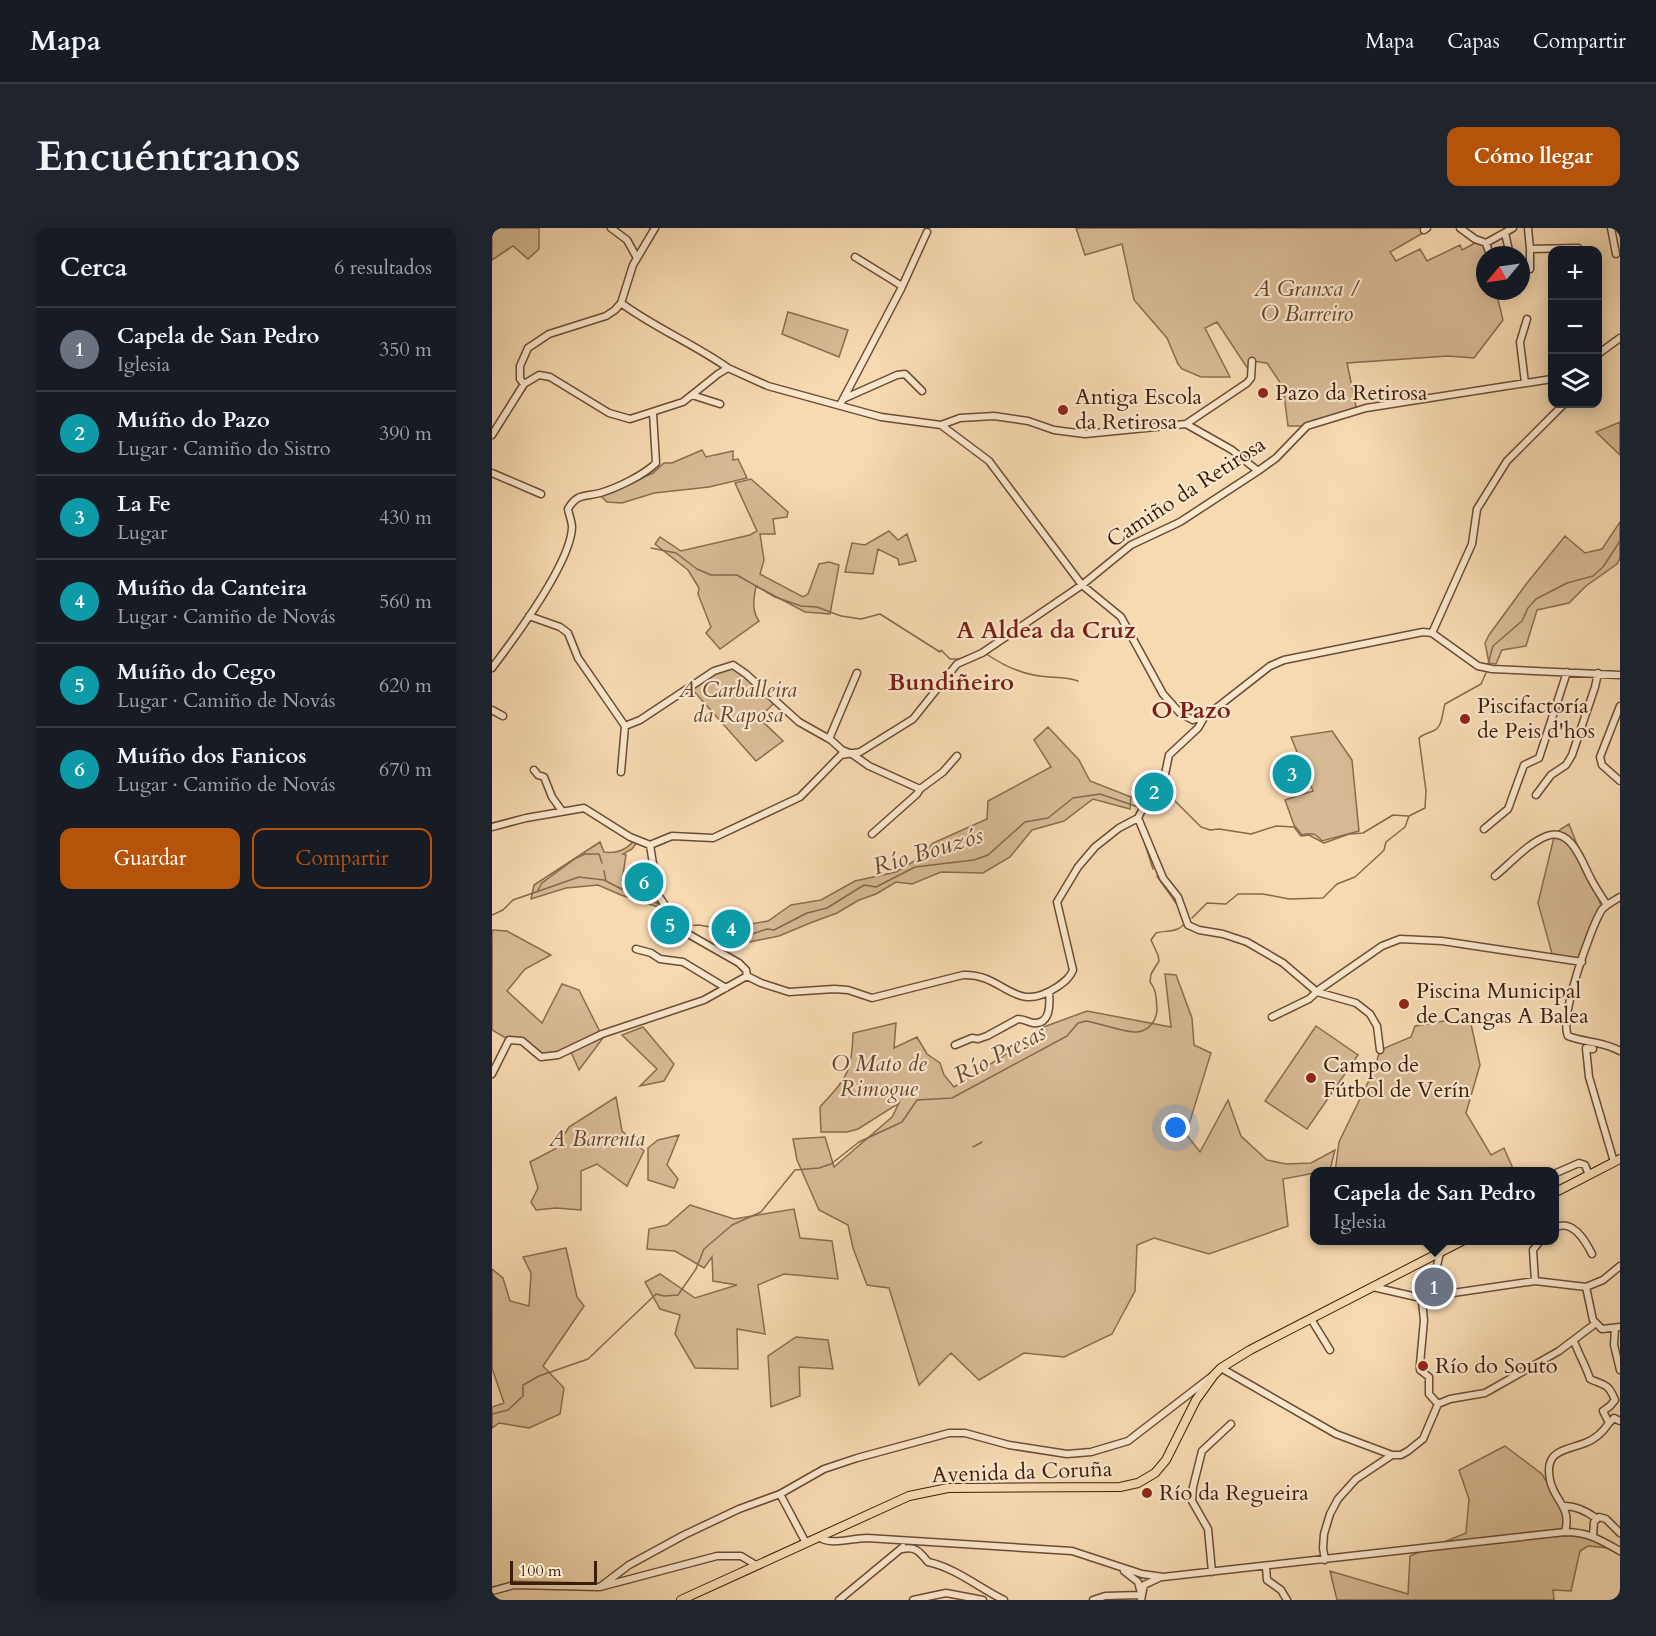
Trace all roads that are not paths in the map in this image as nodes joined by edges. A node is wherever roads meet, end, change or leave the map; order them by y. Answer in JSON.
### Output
{"nodes":[{"id":1,"x":611,"y":228,"type":"edge"},
{"id":2,"x":655,"y":228,"type":"edge"},
{"id":3,"x":1460,"y":228,"type":"edge"},
{"id":4,"x":1513,"y":228,"type":"edge"},
{"id":5,"x":1528,"y":228,"type":"edge"},
{"id":6,"x":1611,"y":228,"type":"edge"},
{"id":7,"x":927,"y":232,"type":"dead end"},
{"id":8,"x":1505,"y":233,"type":"junction"},
{"id":9,"x":1486,"y":243,"type":"junction"},
{"id":10,"x":1487,"y":246,"type":"edge"},
{"id":11,"x":1508,"y":246,"type":"edge"},
{"id":12,"x":1530,"y":246,"type":"edge"},
{"id":13,"x":1530,"y":249,"type":"edge"},
{"id":14,"x":1548,"y":249,"type":"edge"},
{"id":15,"x":1616,"y":254,"type":"dead end"},
{"id":16,"x":855,"y":257,"type":"dead end"},
{"id":17,"x":637,"y":258,"type":"junction"},
{"id":18,"x":902,"y":286,"type":"junction"},
{"id":19,"x":621,"y":303,"type":"junction"},
{"id":20,"x":1527,"y":319,"type":"dead end"},
{"id":21,"x":1620,"y":338,"type":"edge"},
{"id":22,"x":1602,"y":351,"type":"edge"},
{"id":23,"x":1252,"y":361,"type":"dead end"},
{"id":24,"x":728,"y":368,"type":"junction"},
{"id":25,"x":1548,"y":380,"type":"edge"},
{"id":26,"x":1525,"y":383,"type":"junction"},
{"id":27,"x":524,"y":384,"type":"junction"},
{"id":28,"x":922,"y":391,"type":"dead end"},
{"id":29,"x":692,"y":395,"type":"junction"},
{"id":30,"x":841,"y":403,"type":"junction"},
{"id":31,"x":720,"y":404,"type":"dead end"},
{"id":32,"x":1560,"y":408,"type":"edge"},
{"id":33,"x":653,"y":413,"type":"junction"},
{"id":34,"x":1186,"y":424,"type":"junction"},
{"id":35,"x":941,"y":425,"type":"junction"},
{"id":36,"x":492,"y":435,"type":"edge"},
{"id":37,"x":1258,"y":471,"type":"junction"},
{"id":38,"x":492,"y":473,"type":"edge"},
{"id":39,"x":541,"y":494,"type":"dead end"},
{"id":40,"x":1082,"y":585,"type":"junction"},
{"id":41,"x":529,"y":616,"type":"junction"},
{"id":42,"x":1432,"y":633,"type":"junction"},
{"id":43,"x":492,"y":668,"type":"edge"},
{"id":44,"x":1567,"y":672,"type":"junction"},
{"id":45,"x":857,"y":673,"type":"dead end"},
{"id":46,"x":1598,"y":673,"type":"junction"},
{"id":47,"x":1620,"y":675,"type":"edge"},
{"id":48,"x":1620,"y":706,"type":"edge"},
{"id":49,"x":492,"y":710,"type":"edge"},
{"id":50,"x":502,"y":716,"type":"dead end"},
{"id":51,"x":1206,"y":716,"type":"junction"},
{"id":52,"x":625,"y":726,"type":"junction"},
{"id":53,"x":829,"y":739,"type":"junction"},
{"id":54,"x":852,"y":754,"type":"junction"},
{"id":55,"x":957,"y":756,"type":"dead end"},
{"id":56,"x":534,"y":770,"type":"dead end"},
{"id":57,"x":621,"y":772,"type":"dead end"},
{"id":58,"x":1620,"y":781,"type":"edge"},
{"id":59,"x":920,"y":789,"type":"junction"},
{"id":60,"x":1536,"y":795,"type":"dead end"},
{"id":61,"x":562,"y":811,"type":"junction"},
{"id":62,"x":1138,"y":818,"type":"junction"},
{"id":63,"x":492,"y":827,"type":"edge"},
{"id":64,"x":1484,"y":829,"type":"dead end"},
{"id":65,"x":872,"y":834,"type":"dead end"},
{"id":66,"x":650,"y":845,"type":"junction"},
{"id":67,"x":1495,"y":876,"type":"dead end"},
{"id":68,"x":1620,"y":897,"type":"edge"},
{"id":69,"x":1607,"y":905,"type":"junction"},
{"id":70,"x":636,"y":949,"type":"dead end"},
{"id":71,"x":1582,"y":962,"type":"junction"},
{"id":72,"x":747,"y":976,"type":"junction"},
{"id":73,"x":726,"y":988,"type":"junction"},
{"id":74,"x":1319,"y":990,"type":"junction"},
{"id":75,"x":1049,"y":992,"type":"junction"},
{"id":76,"x":1272,"y":1017,"type":"dead end"},
{"id":77,"x":955,"y":1045,"type":"dead end"},
{"id":78,"x":1593,"y":1049,"type":"dead end"},
{"id":79,"x":1380,"y":1050,"type":"dead end"},
{"id":80,"x":1620,"y":1051,"type":"edge"},
{"id":81,"x":492,"y":1074,"type":"edge"},
{"id":82,"x":1617,"y":1161,"type":"edge"},
{"id":83,"x":1559,"y":1172,"type":"edge"},
{"id":84,"x":1589,"y":1175,"type":"junction"},
{"id":85,"x":1559,"y":1190,"type":"edge"},
{"id":86,"x":1559,"y":1225,"type":"edge"},
{"id":87,"x":1449,"y":1245,"type":"edge"},
{"id":88,"x":1455,"y":1245,"type":"edge"},
{"id":89,"x":1537,"y":1245,"type":"edge"},
{"id":90,"x":1592,"y":1254,"type":"dead end"},
{"id":91,"x":1438,"y":1255,"type":"junction"},
{"id":92,"x":1620,"y":1266,"type":"edge"},
{"id":93,"x":1535,"y":1281,"type":"junction"},
{"id":94,"x":1373,"y":1287,"type":"junction"},
{"id":95,"x":1586,"y":1287,"type":"junction"},
{"id":96,"x":1421,"y":1298,"type":"junction"},
{"id":97,"x":1311,"y":1319,"type":"junction"},
{"id":98,"x":1596,"y":1323,"type":"junction"},
{"id":99,"x":1618,"y":1328,"type":"edge"},
{"id":100,"x":1574,"y":1341,"type":"junction"},
{"id":101,"x":1330,"y":1350,"type":"dead end"},
{"id":102,"x":1221,"y":1368,"type":"junction"},
{"id":103,"x":1620,"y":1370,"type":"edge"},
{"id":104,"x":1214,"y":1375,"type":"junction"},
{"id":105,"x":1438,"y":1404,"type":"junction"},
{"id":106,"x":1620,"y":1421,"type":"edge"},
{"id":107,"x":1610,"y":1422,"type":"junction"},
{"id":108,"x":1231,"y":1424,"type":"dead end"},
{"id":109,"x":1392,"y":1455,"type":"junction"},
{"id":110,"x":780,"y":1494,"type":"junction"},
{"id":111,"x":1565,"y":1506,"type":"junction"},
{"id":112,"x":1596,"y":1518,"type":"junction"},
{"id":113,"x":1565,"y":1532,"type":"junction"},
{"id":114,"x":832,"y":1533,"type":"junction"},
{"id":115,"x":1620,"y":1533,"type":"edge"},
{"id":116,"x":1593,"y":1536,"type":"junction"},
{"id":117,"x":821,"y":1539,"type":"junction"},
{"id":118,"x":842,"y":1540,"type":"junction"},
{"id":119,"x":904,"y":1541,"type":"junction"},
{"id":120,"x":806,"y":1543,"type":"junction"},
{"id":121,"x":902,"y":1549,"type":"junction"},
{"id":122,"x":1620,"y":1551,"type":"edge"},
{"id":123,"x":1325,"y":1560,"type":"junction"},
{"id":124,"x":756,"y":1565,"type":"junction"},
{"id":125,"x":1118,"y":1566,"type":"junction"},
{"id":126,"x":1266,"y":1567,"type":"junction"},
{"id":127,"x":1137,"y":1572,"type":"junction"},
{"id":128,"x":1212,"y":1572,"type":"junction"},
{"id":129,"x":1149,"y":1575,"type":"junction"},
{"id":130,"x":1163,"y":1577,"type":"junction"},
{"id":131,"x":1141,"y":1583,"type":"junction"},
{"id":132,"x":600,"y":1587,"type":"junction"},
{"id":133,"x":492,"y":1591,"type":"edge"},
{"id":134,"x":1141,"y":1596,"type":"edge"},
{"id":135,"x":681,"y":1600,"type":"edge"},
{"id":136,"x":839,"y":1600,"type":"edge"},
{"id":137,"x":913,"y":1600,"type":"edge"},
{"id":138,"x":983,"y":1600,"type":"edge"},
{"id":139,"x":1004,"y":1600,"type":"edge"},
{"id":140,"x":1093,"y":1600,"type":"edge"},
{"id":141,"x":1287,"y":1600,"type":"edge"}],
"edges":[{"from":1,"to":17,"type":"street"},
{"from":2,"to":17,"type":"street"},
{"from":3,"to":9,"type":"street"},
{"from":4,"to":8,"type":"street"},
{"from":5,"to":12,"type":"street"},
{"from":6,"to":15,"type":"street"},
{"from":7,"to":18,"type":"street"},
{"from":8,"to":9,"type":"street"},
{"from":8,"to":11,"type":"street"},
{"from":9,"to":10,"type":"street"},
{"from":13,"to":14,"type":"street"},
{"from":16,"to":18,"type":"street"},
{"from":17,"to":19,"type":"street"},
{"from":18,"to":30,"type":"street"},
{"from":19,"to":24,"type":"street"},
{"from":19,"to":27,"type":"street"},
{"from":20,"to":26,"type":"street"},
{"from":21,"to":22,"type":"street"},
{"from":23,"to":34,"type":"street"},
{"from":24,"to":29,"type":"street"},
{"from":24,"to":30,"type":"street"},
{"from":25,"to":26,"type":"street","name":"Camiño da Retirosa"},
{"from":26,"to":37,"type":"street","name":"Camiño da Retirosa"},
{"from":27,"to":33,"type":"street"},
{"from":27,"to":36,"type":"street"},
{"from":28,"to":30,"type":"street"},
{"from":29,"to":31,"type":"street"},
{"from":29,"to":33,"type":"street"},
{"from":30,"to":35,"type":"street"},
{"from":32,"to":42,"type":"street"},
{"from":33,"to":41,"type":"street"},
{"from":34,"to":35,"type":"street"},
{"from":34,"to":37,"type":"street"},
{"from":35,"to":40,"type":"street"},
{"from":37,"to":40,"type":"street","name":"Camiño da Retirosa"},
{"from":38,"to":39,"type":"street"},
{"from":40,"to":51,"type":"street"},
{"from":40,"to":54,"type":"street","name":"Camiño da Retirosa"},
{"from":41,"to":43,"type":"street"},
{"from":41,"to":52,"type":"street"},
{"from":42,"to":44,"type":"street"},
{"from":42,"to":51,"type":"street"},
{"from":44,"to":46,"type":"street"},
{"from":44,"to":64,"type":"street"},
{"from":45,"to":53,"type":"street"},
{"from":46,"to":47,"type":"street"},
{"from":46,"to":60,"type":"street"},
{"from":48,"to":58,"type":"street"},
{"from":49,"to":50,"type":"street"},
{"from":51,"to":62,"type":"street"},
{"from":52,"to":53,"type":"street"},
{"from":52,"to":57,"type":"street"},
{"from":53,"to":54,"type":"street"},
{"from":54,"to":59,"type":"street"},
{"from":54,"to":66,"type":"street","name":"Camiño da Retirosa"},
{"from":55,"to":59,"type":"street"},
{"from":56,"to":61,"type":"street"},
{"from":59,"to":65,"type":"street"},
{"from":61,"to":63,"type":"street"},
{"from":61,"to":66,"type":"street"},
{"from":62,"to":74,"type":"street"},
{"from":62,"to":75,"type":"street"},
{"from":66,"to":72,"type":"street"},
{"from":67,"to":69,"type":"street"},
{"from":68,"to":69,"type":"street"},
{"from":69,"to":71,"type":"street"},
{"from":70,"to":73,"type":"street"},
{"from":71,"to":74,"type":"street"},
{"from":71,"to":80,"type":"street"},
{"from":72,"to":73,"type":"street"},
{"from":72,"to":75,"type":"street"},
{"from":73,"to":81,"type":"street"},
{"from":74,"to":76,"type":"street"},
{"from":74,"to":79,"type":"street"},
{"from":75,"to":77,"type":"street"},
{"from":78,"to":82,"type":"street"},
{"from":82,"to":84,"type":"main road"},
{"from":83,"to":84,"type":"street"},
{"from":84,"to":85,"type":"main road"},
{"from":86,"to":90,"type":"street"},
{"from":87,"to":91,"type":"street"},
{"from":88,"to":91,"type":"main road","name":"Avenida da Coruña"},
{"from":89,"to":93,"type":"street"},
{"from":91,"to":94,"type":"main road","name":"Avenida da Coruña"},
{"from":91,"to":96,"type":"street"},
{"from":92,"to":95,"type":"street"},
{"from":93,"to":95,"type":"street"},
{"from":93,"to":96,"type":"street"},
{"from":94,"to":96,"type":"street"},
{"from":94,"to":97,"type":"main road","name":"Avenida da Coruña"},
{"from":95,"to":98,"type":"street"},
{"from":96,"to":105,"type":"street"},
{"from":97,"to":101,"type":"street"},
{"from":97,"to":102,"type":"main road","name":"Avenida da Coruña"},
{"from":98,"to":99,"type":"street"},
{"from":98,"to":100,"type":"street"},
{"from":99,"to":103,"type":"street"},
{"from":100,"to":105,"type":"street"},
{"from":100,"to":107,"type":"street"},
{"from":102,"to":104,"type":"main road","name":"Avenida da Coruña"},
{"from":102,"to":109,"type":"street"},
{"from":104,"to":110,"type":"street"},
{"from":104,"to":114,"type":"main road","name":"Avenida da Coruña"},
{"from":105,"to":109,"type":"street"},
{"from":106,"to":107,"type":"street"},
{"from":107,"to":111,"type":"street"},
{"from":108,"to":128,"type":"street"},
{"from":109,"to":123,"type":"street"},
{"from":110,"to":120,"type":"street"},
{"from":110,"to":132,"type":"street"},
{"from":111,"to":112,"type":"street"},
{"from":111,"to":113,"type":"street"},
{"from":112,"to":115,"type":"street"},
{"from":112,"to":116,"type":"street"},
{"from":113,"to":116,"type":"street"},
{"from":113,"to":123,"type":"street"},
{"from":114,"to":117,"type":"main road","name":"Avenida da Coruña"},
{"from":114,"to":118,"type":"street"},
{"from":116,"to":122,"type":"street"},
{"from":117,"to":118,"type":"street"},
{"from":117,"to":120,"type":"main road","name":"Avenida da Coruña"},
{"from":118,"to":119,"type":"street"},
{"from":119,"to":121,"type":"street"},
{"from":119,"to":125,"type":"street"},
{"from":120,"to":124,"type":"main road","name":"Avenida da Coruña"},
{"from":121,"to":136,"type":"street"},
{"from":121,"to":139,"type":"street"},
{"from":123,"to":126,"type":"street"},
{"from":124,"to":132,"type":"street"},
{"from":124,"to":135,"type":"main road","name":"Avenida da Coruña"},
{"from":125,"to":127,"type":"street"},
{"from":125,"to":131,"type":"street"},
{"from":126,"to":128,"type":"street"},
{"from":126,"to":141,"type":"street"},
{"from":127,"to":129,"type":"street"},
{"from":127,"to":131,"type":"street"},
{"from":128,"to":130,"type":"street"},
{"from":129,"to":130,"type":"street"},
{"from":129,"to":131,"type":"street"},
{"from":130,"to":131,"type":"street"},
{"from":131,"to":134,"type":"street"},
{"from":132,"to":133,"type":"street"},
{"from":134,"to":140,"type":"street"},
{"from":137,"to":138,"type":"street"}]}
